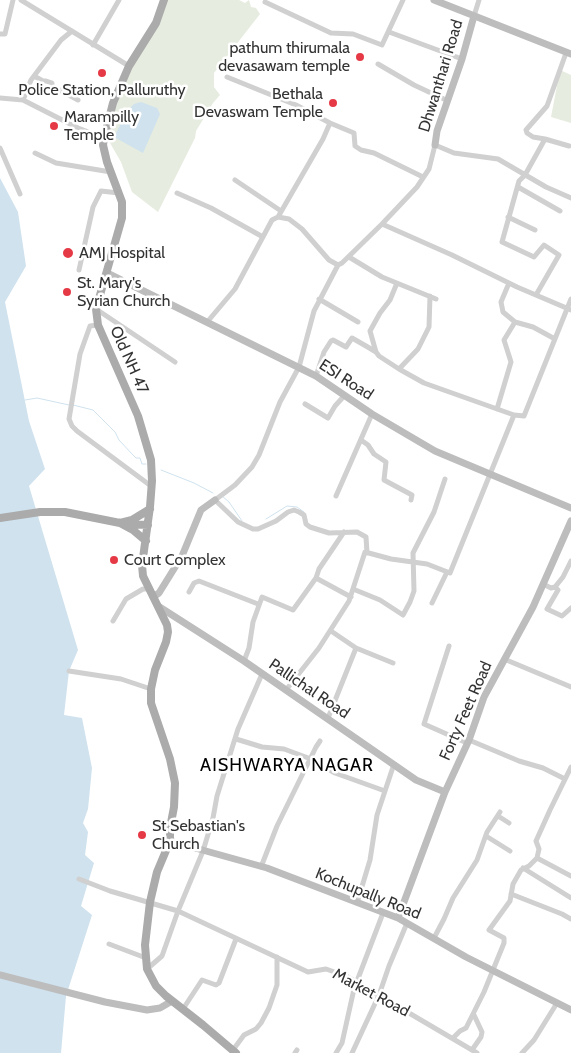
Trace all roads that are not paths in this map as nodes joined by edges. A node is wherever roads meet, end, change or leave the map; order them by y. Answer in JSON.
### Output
{"nodes":[{"id":1,"x":13,"y":0,"type":"edge"},
{"id":2,"x":21,"y":0,"type":"edge"},
{"id":3,"x":120,"y":0,"type":"edge"},
{"id":4,"x":164,"y":0,"type":"edge"},
{"id":5,"x":404,"y":0,"type":"edge"},
{"id":6,"x":434,"y":0,"type":"edge"},
{"id":7,"x":479,"y":0,"type":"edge"},
{"id":8,"x":265,"y":2,"type":"dead end"},
{"id":9,"x":32,"y":3,"type":"edge"},
{"id":10,"x":474,"y":16,"type":"junction"},
{"id":11,"x":72,"y":31,"type":"junction"},
{"id":12,"x":389,"y":32,"type":"junction"},
{"id":13,"x":0,"y":34,"type":"edge"},
{"id":14,"x":94,"y":45,"type":"junction"},
{"id":15,"x":569,"y":54,"type":"edge"},
{"id":16,"x":462,"y":59,"type":"junction"},
{"id":17,"x":378,"y":64,"type":"dead end"},
{"id":18,"x":129,"y":66,"type":"junction"},
{"id":19,"x":34,"y":76,"type":"junction"},
{"id":20,"x":227,"y":77,"type":"dead end"},
{"id":21,"x":0,"y":98,"type":"edge"},
{"id":22,"x":23,"y":100,"type":"junction"},
{"id":23,"x":78,"y":100,"type":"dead end"},
{"id":24,"x":448,"y":101,"type":"junction"},
{"id":25,"x":330,"y":123,"type":"junction"},
{"id":26,"x":104,"y":138,"type":"junction"},
{"id":27,"x":545,"y":139,"type":"junction"},
{"id":28,"x":434,"y":145,"type":"junction"},
{"id":29,"x":569,"y":146,"type":"dead end"},
{"id":30,"x":0,"y":148,"type":"edge"},
{"id":31,"x":34,"y":154,"type":"dead end"},
{"id":32,"x":111,"y":172,"type":"junction"},
{"id":33,"x":525,"y":176,"type":"junction"},
{"id":34,"x":423,"y":177,"type":"junction"},
{"id":35,"x":235,"y":180,"type":"dead end"},
{"id":36,"x":518,"y":187,"type":"junction"},
{"id":37,"x":119,"y":193,"type":"junction"},
{"id":38,"x":177,"y":193,"type":"dead end"},
{"id":39,"x":20,"y":194,"type":"dead end"},
{"id":40,"x":571,"y":198,"type":"edge"},
{"id":41,"x":281,"y":211,"type":"junction"},
{"id":42,"x":560,"y":211,"type":"dead end"},
{"id":43,"x":278,"y":217,"type":"junction"},
{"id":44,"x":508,"y":217,"type":"junction"},
{"id":45,"x":382,"y":224,"type":"junction"},
{"id":46,"x":535,"y":230,"type":"dead end"},
{"id":47,"x":263,"y":237,"type":"junction"},
{"id":48,"x":349,"y":257,"type":"junction"},
{"id":49,"x":338,"y":265,"type":"junction"},
{"id":50,"x":79,"y":270,"type":"dead end"},
{"id":51,"x":107,"y":273,"type":"junction"},
{"id":52,"x":397,"y":283,"type":"junction"},
{"id":53,"x":509,"y":283,"type":"junction"},
{"id":54,"x":430,"y":296,"type":"junction"},
{"id":55,"x":536,"y":296,"type":"junction"},
{"id":56,"x":319,"y":299,"type":"junction"},
{"id":57,"x":436,"y":299,"type":"dead end"},
{"id":58,"x":571,"y":299,"type":"edge"},
{"id":59,"x":96,"y":309,"type":"junction"},
{"id":60,"x":569,"y":309,"type":"edge"},
{"id":61,"x":208,"y":321,"type":"junction"},
{"id":62,"x":358,"y":322,"type":"dead end"},
{"id":63,"x":515,"y":322,"type":"junction"},
{"id":64,"x":98,"y":325,"type":"junction"},
{"id":65,"x":555,"y":339,"type":"junction"},
{"id":66,"x":376,"y":352,"type":"junction"},
{"id":67,"x":175,"y":362,"type":"dead end"},
{"id":68,"x":299,"y":367,"type":"junction"},
{"id":69,"x":399,"y":369,"type":"junction"},
{"id":70,"x":316,"y":376,"type":"junction"},
{"id":71,"x":345,"y":396,"type":"junction"},
{"id":72,"x":304,"y":404,"type":"dead end"},
{"id":73,"x":497,"y":409,"type":"junction"},
{"id":74,"x":372,"y":414,"type":"junction"},
{"id":75,"x":514,"y":415,"type":"junction"},
{"id":76,"x":361,"y":440,"type":"junction"},
{"id":77,"x":491,"y":475,"type":"junction"},
{"id":78,"x":445,"y":479,"type":"dead end"},
{"id":79,"x":151,"y":486,"type":"junction"},
{"id":80,"x":336,"y":496,"type":"dead end"},
{"id":81,"x":215,"y":500,"type":"junction"},
{"id":82,"x":411,"y":500,"type":"dead end"},
{"id":83,"x":571,"y":508,"type":"edge"},
{"id":84,"x":150,"y":509,"type":"junction"},
{"id":85,"x":0,"y":518,"type":"edge"},
{"id":86,"x":571,"y":520,"type":"edge"},
{"id":87,"x":120,"y":524,"type":"junction"},
{"id":88,"x":148,"y":525,"type":"junction"},
{"id":89,"x":344,"y":532,"type":"junction"},
{"id":90,"x":146,"y":541,"type":"junction"},
{"id":91,"x":367,"y":553,"type":"junction"},
{"id":92,"x":414,"y":562,"type":"junction"},
{"id":93,"x":570,"y":564,"type":"edge"},
{"id":94,"x":446,"y":572,"type":"junction"},
{"id":95,"x":316,"y":578,"type":"junction"},
{"id":96,"x":543,"y":584,"type":"junction"},
{"id":97,"x":555,"y":587,"type":"junction"},
{"id":98,"x":149,"y":589,"type":"junction"},
{"id":99,"x":353,"y":589,"type":"junction"},
{"id":100,"x":189,"y":592,"type":"dead end"},
{"id":101,"x":154,"y":597,"type":"junction"},
{"id":102,"x":351,"y":597,"type":"junction"},
{"id":103,"x":432,"y":603,"type":"dead end"},
{"id":104,"x":258,"y":604,"type":"junction"},
{"id":105,"x":158,"y":606,"type":"junction"},
{"id":106,"x":571,"y":608,"type":"edge"},
{"id":107,"x":113,"y":621,"type":"dead end"},
{"id":108,"x":331,"y":631,"type":"junction"},
{"id":109,"x":449,"y":646,"type":"dead end"},
{"id":110,"x":356,"y":648,"type":"junction"},
{"id":111,"x":504,"y":659,"type":"junction"},
{"id":112,"x":244,"y":661,"type":"junction"},
{"id":113,"x":393,"y":663,"type":"dead end"},
{"id":114,"x":68,"y":672,"type":"dead end"},
{"id":115,"x":262,"y":674,"type":"junction"},
{"id":116,"x":571,"y":687,"type":"edge"},
{"id":117,"x":151,"y":689,"type":"junction"},
{"id":118,"x":286,"y":690,"type":"junction"},
{"id":119,"x":328,"y":718,"type":"junction"},
{"id":120,"x":236,"y":739,"type":"junction"},
{"id":121,"x":320,"y":741,"type":"dead end"},
{"id":122,"x":468,"y":741,"type":"junction"},
{"id":123,"x":311,"y":759,"type":"junction"},
{"id":124,"x":394,"y":764,"type":"junction"},
{"id":125,"x":571,"y":767,"type":"edge"},
{"id":126,"x":565,"y":780,"type":"junction"},
{"id":127,"x":384,"y":791,"type":"junction"},
{"id":128,"x":445,"y":792,"type":"junction"},
{"id":129,"x":509,"y":823,"type":"dead end"},
{"id":130,"x":486,"y":836,"type":"junction"},
{"id":131,"x":170,"y":841,"type":"junction"},
{"id":132,"x":203,"y":851,"type":"junction"},
{"id":133,"x":510,"y":851,"type":"dead end"},
{"id":134,"x":537,"y":858,"type":"junction"},
{"id":135,"x":261,"y":867,"type":"junction"},
{"id":136,"x":523,"y":868,"type":"junction"},
{"id":137,"x":571,"y":876,"type":"edge"},
{"id":138,"x":79,"y":880,"type":"dead end"},
{"id":139,"x":511,"y":894,"type":"junction"},
{"id":140,"x":571,"y":898,"type":"edge"},
{"id":141,"x":150,"y":902,"type":"junction"},
{"id":142,"x":357,"y":903,"type":"junction"},
{"id":143,"x":178,"y":911,"type":"junction"},
{"id":144,"x":383,"y":913,"type":"junction"},
{"id":145,"x":398,"y":918,"type":"junction"},
{"id":146,"x":571,"y":919,"type":"edge"},
{"id":147,"x":407,"y":923,"type":"junction"},
{"id":148,"x":236,"y":938,"type":"junction"},
{"id":149,"x":434,"y":938,"type":"junction"},
{"id":150,"x":109,"y":944,"type":"dead end"},
{"id":151,"x":277,"y":957,"type":"junction"},
{"id":152,"x":146,"y":958,"type":"junction"},
{"id":153,"x":147,"y":969,"type":"junction"},
{"id":154,"x":492,"y":970,"type":"junction"},
{"id":155,"x":0,"y":975,"type":"edge"},
{"id":156,"x":356,"y":982,"type":"junction"},
{"id":157,"x":379,"y":996,"type":"junction"},
{"id":158,"x":172,"y":1001,"type":"junction"},
{"id":159,"x":557,"y":1004,"type":"junction"},
{"id":160,"x":569,"y":1007,"type":"edge"},
{"id":161,"x":183,"y":1009,"type":"junction"},
{"id":162,"x":474,"y":1015,"type":"junction"},
{"id":163,"x":453,"y":1038,"type":"junction"},
{"id":164,"x":234,"y":1052,"type":"edge"},
{"id":165,"x":474,"y":1052,"type":"edge"},
{"id":166,"x":336,"y":1053,"type":"edge"},
{"id":167,"x":352,"y":1053,"type":"edge"},
{"id":168,"x":522,"y":1053,"type":"edge"}],
"edges":[{"from":1,"to":13,"type":"street"},
{"from":2,"to":9,"type":"street"},
{"from":3,"to":14,"type":"street"},
{"from":4,"to":18,"type":"main road","name":"Old NH 47"},
{"from":5,"to":12,"type":"street"},
{"from":6,"to":10,"type":"main road"},
{"from":7,"to":10,"type":"street"},
{"from":8,"to":12,"type":"street"},
{"from":9,"to":11,"type":"street"},
{"from":10,"to":15,"type":"main road"},
{"from":10,"to":16,"type":"main road","name":"Dhwanthari Road"},
{"from":11,"to":14,"type":"street"},
{"from":11,"to":19,"type":"street"},
{"from":12,"to":16,"type":"street"},
{"from":14,"to":18,"type":"street"},
{"from":15,"to":27,"type":"street"},
{"from":16,"to":24,"type":"main road","name":"Dhwanthari Road"},
{"from":17,"to":24,"type":"street"},
{"from":18,"to":26,"type":"main road","name":"Old NH 47"},
{"from":19,"to":22,"type":"street"},
{"from":19,"to":23,"type":"street"},
{"from":20,"to":25,"type":"street"},
{"from":21,"to":22,"type":"street"},
{"from":22,"to":26,"type":"street"},
{"from":24,"to":28,"type":"main road","name":"Dhwanthari Road"},
{"from":25,"to":34,"type":"street"},
{"from":25,"to":41,"type":"street"},
{"from":26,"to":32,"type":"main road","name":"Old NH 47"},
{"from":27,"to":29,"type":"street"},
{"from":27,"to":33,"type":"street"},
{"from":28,"to":33,"type":"street"},
{"from":28,"to":34,"type":"street"},
{"from":30,"to":39,"type":"street"},
{"from":31,"to":32,"type":"street"},
{"from":32,"to":37,"type":"main road","name":"Old NH 47"},
{"from":33,"to":36,"type":"street"},
{"from":33,"to":40,"type":"street"},
{"from":34,"to":45,"type":"street"},
{"from":35,"to":41,"type":"street"},
{"from":36,"to":42,"type":"street"},
{"from":36,"to":44,"type":"street"},
{"from":37,"to":50,"type":"street"},
{"from":37,"to":51,"type":"main road","name":"Old NH 47"},
{"from":38,"to":47,"type":"street"},
{"from":41,"to":43,"type":"street"},
{"from":43,"to":47,"type":"street"},
{"from":43,"to":49,"type":"street"},
{"from":44,"to":46,"type":"street"},
{"from":44,"to":55,"type":"street"},
{"from":45,"to":48,"type":"street"},
{"from":45,"to":53,"type":"street"},
{"from":47,"to":61,"type":"street"},
{"from":48,"to":49,"type":"street"},
{"from":48,"to":52,"type":"street"},
{"from":49,"to":56,"type":"street"},
{"from":51,"to":59,"type":"main road","name":"Old NH 47"},
{"from":51,"to":61,"type":"main road","name":"ESI Road"},
{"from":52,"to":54,"type":"street"},
{"from":52,"to":66,"type":"street"},
{"from":53,"to":55,"type":"street"},
{"from":53,"to":63,"type":"street"},
{"from":54,"to":57,"type":"street"},
{"from":54,"to":69,"type":"street"},
{"from":55,"to":60,"type":"street"},
{"from":56,"to":62,"type":"street"},
{"from":56,"to":68,"type":"street"},
{"from":58,"to":60,"type":"street"},
{"from":59,"to":64,"type":"main road","name":"Old NH 47"},
{"from":59,"to":67,"type":"street"},
{"from":60,"to":65,"type":"street"},
{"from":61,"to":68,"type":"main road","name":"ESI Road"},
{"from":63,"to":65,"type":"street"},
{"from":63,"to":73,"type":"street"},
{"from":64,"to":79,"type":"main road","name":"Old NH 47"},
{"from":64,"to":79,"type":"street"},
{"from":65,"to":75,"type":"street"},
{"from":66,"to":69,"type":"street"},
{"from":66,"to":70,"type":"street"},
{"from":68,"to":70,"type":"main road","name":"ESI Road"},
{"from":68,"to":81,"type":"street"},
{"from":69,"to":73,"type":"street"},
{"from":70,"to":71,"type":"main road","name":"ESI Road"},
{"from":71,"to":72,"type":"street"},
{"from":71,"to":74,"type":"main road","name":"ESI Road"},
{"from":73,"to":75,"type":"street"},
{"from":74,"to":76,"type":"street"},
{"from":74,"to":77,"type":"main road","name":"ESI Road"},
{"from":75,"to":77,"type":"street"},
{"from":76,"to":80,"type":"street"},
{"from":76,"to":82,"type":"street"},
{"from":77,"to":83,"type":"main road","name":"ESI Road"},
{"from":77,"to":94,"type":"street"},
{"from":78,"to":92,"type":"street"},
{"from":79,"to":84,"type":"main road","name":"Old NH 47"},
{"from":81,"to":89,"type":"street"},
{"from":81,"to":101,"type":"main road"},
{"from":84,"to":87,"type":"main road"},
{"from":84,"to":88,"type":"main road","name":"Old NH 47"},
{"from":85,"to":87,"type":"main road"},
{"from":86,"to":96,"type":"main road","name":"Forty Feet Road"},
{"from":87,"to":88,"type":"main road"},
{"from":87,"to":90,"type":"main road"},
{"from":88,"to":90,"type":"main road","name":"Old NH 47"},
{"from":89,"to":91,"type":"street"},
{"from":89,"to":95,"type":"street"},
{"from":90,"to":98,"type":"main road","name":"Old NH 47"},
{"from":91,"to":92,"type":"street"},
{"from":91,"to":99,"type":"street"},
{"from":92,"to":94,"type":"street"},
{"from":92,"to":99,"type":"street"},
{"from":93,"to":97,"type":"street"},
{"from":94,"to":103,"type":"street"},
{"from":95,"to":102,"type":"street"},
{"from":95,"to":104,"type":"street"},
{"from":96,"to":97,"type":"street"},
{"from":96,"to":111,"type":"main road","name":"Forty Feet Road"},
{"from":97,"to":106,"type":"street"},
{"from":98,"to":101,"type":"main road","name":"Old NH 47"},
{"from":98,"to":107,"type":"street"},
{"from":99,"to":102,"type":"street"},
{"from":100,"to":104,"type":"street"},
{"from":101,"to":105,"type":"main road","name":"Old NH 47"},
{"from":102,"to":108,"type":"street"},
{"from":104,"to":112,"type":"street"},
{"from":105,"to":112,"type":"main road","name":"Pallichal Road"},
{"from":105,"to":117,"type":"main road","name":"Old NH 47"},
{"from":108,"to":110,"type":"street"},
{"from":108,"to":118,"type":"street"},
{"from":109,"to":122,"type":"street"},
{"from":110,"to":113,"type":"street"},
{"from":110,"to":119,"type":"street"},
{"from":111,"to":116,"type":"street"},
{"from":111,"to":122,"type":"main road","name":"Forty Feet Road"},
{"from":112,"to":115,"type":"main road","name":"Pallichal Road"},
{"from":114,"to":117,"type":"street"},
{"from":115,"to":118,"type":"main road","name":"Pallichal Road"},
{"from":115,"to":120,"type":"street"},
{"from":117,"to":131,"type":"main road"},
{"from":118,"to":119,"type":"main road","name":"Pallichal Road"},
{"from":119,"to":124,"type":"main road","name":"Pallichal Road"},
{"from":120,"to":123,"type":"street"},
{"from":120,"to":132,"type":"street"},
{"from":121,"to":123,"type":"street"},
{"from":122,"to":126,"type":"street"},
{"from":122,"to":128,"type":"main road","name":"Forty Feet Road"},
{"from":123,"to":127,"type":"street"},
{"from":123,"to":135,"type":"street"},
{"from":124,"to":127,"type":"street"},
{"from":124,"to":128,"type":"main road","name":"Pallichal Road"},
{"from":125,"to":126,"type":"street"},
{"from":126,"to":134,"type":"street"},
{"from":127,"to":142,"type":"street"},
{"from":128,"to":145,"type":"main road","name":"Forty Feet Road"},
{"from":129,"to":130,"type":"street"},
{"from":130,"to":133,"type":"street"},
{"from":130,"to":149,"type":"street"},
{"from":131,"to":132,"type":"main road","name":"Kochupally Road"},
{"from":131,"to":141,"type":"main road"},
{"from":132,"to":135,"type":"main road","name":"Kochupally Road"},
{"from":132,"to":143,"type":"street"},
{"from":134,"to":136,"type":"street"},
{"from":134,"to":137,"type":"street"},
{"from":135,"to":142,"type":"main road","name":"Kochupally Road"},
{"from":136,"to":139,"type":"street"},
{"from":136,"to":140,"type":"street"},
{"from":138,"to":141,"type":"street","name":"Market Road"},
{"from":139,"to":146,"type":"street"},
{"from":139,"to":154,"type":"street"},
{"from":141,"to":143,"type":"street","name":"Market Road"},
{"from":141,"to":152,"type":"main road"},
{"from":142,"to":144,"type":"main road","name":"Kochupally Road"},
{"from":143,"to":148,"type":"street","name":"Market Road"},
{"from":143,"to":153,"type":"street"},
{"from":144,"to":145,"type":"main road","name":"Kochupally Road"},
{"from":144,"to":156,"type":"street"},
{"from":145,"to":147,"type":"main road","name":"Kochupally Road"},
{"from":147,"to":149,"type":"main road","name":"Kochupally Road"},
{"from":147,"to":157,"type":"street"},
{"from":148,"to":151,"type":"street","name":"Market Road"},
{"from":148,"to":161,"type":"street"},
{"from":149,"to":154,"type":"main road","name":"Kochupally Road"},
{"from":150,"to":152,"type":"street"},
{"from":151,"to":156,"type":"street","name":"Market Road"},
{"from":151,"to":164,"type":"street"},
{"from":152,"to":153,"type":"main road"},
{"from":153,"to":158,"type":"main road"},
{"from":154,"to":159,"type":"main road","name":"Kochupally Road"},
{"from":154,"to":162,"type":"street"},
{"from":155,"to":158,"type":"main road"},
{"from":156,"to":157,"type":"street","name":"Market Road"},
{"from":156,"to":166,"type":"street"},
{"from":157,"to":163,"type":"street","name":"Market Road"},
{"from":157,"to":167,"type":"street"},
{"from":158,"to":161,"type":"main road"},
{"from":159,"to":160,"type":"main road","name":"Kochupally Road"},
{"from":159,"to":168,"type":"street"},
{"from":161,"to":164,"type":"main road"},
{"from":162,"to":163,"type":"street"},
{"from":162,"to":165,"type":"street"},
{"from":163,"to":165,"type":"street","name":"Market Road"}]}
